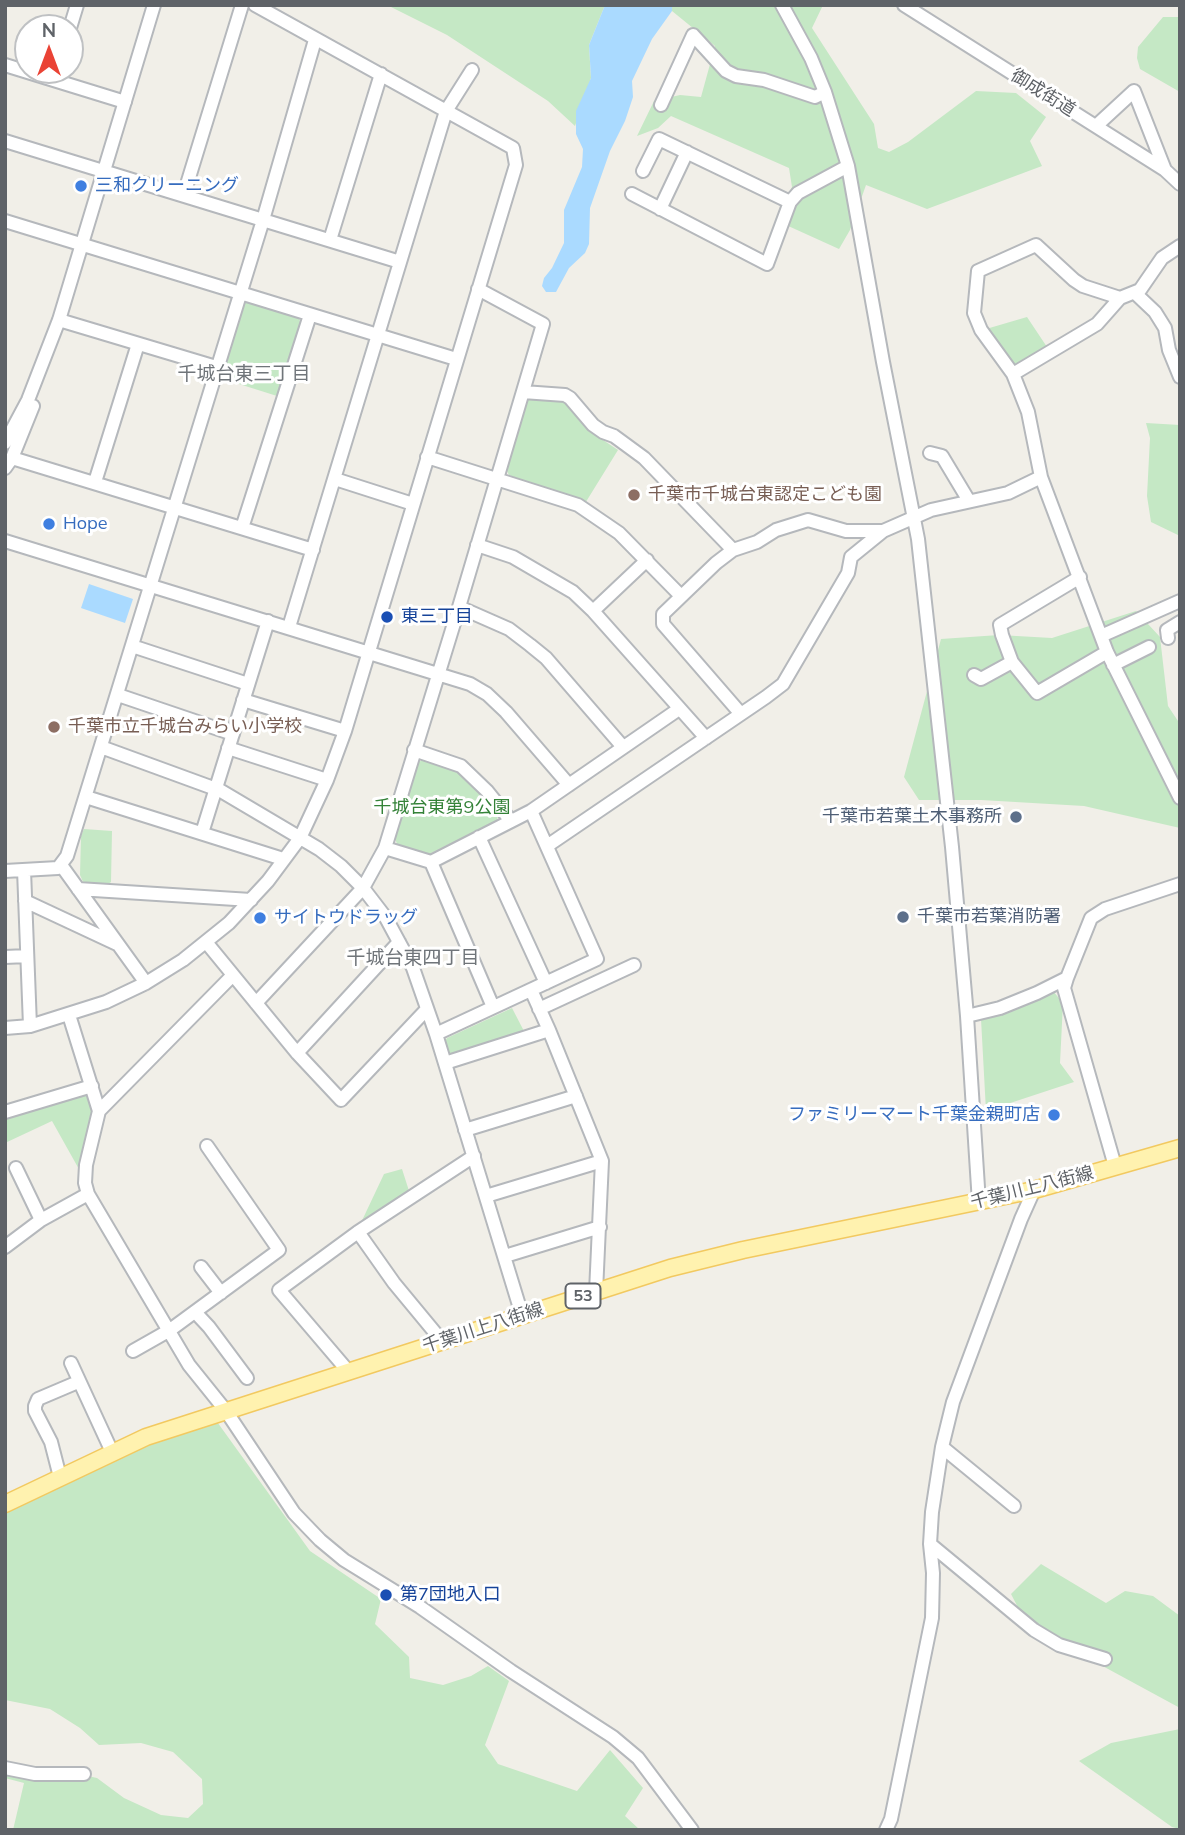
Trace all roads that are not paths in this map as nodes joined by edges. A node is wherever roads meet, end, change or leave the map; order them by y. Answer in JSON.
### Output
{"nodes":[{"id":1,"x":61,"y":5,"type":"edge"},
{"id":2,"x":154,"y":5,"type":"edge"},
{"id":3,"x":242,"y":5,"type":"edge"},
{"id":4,"x":255,"y":5,"type":"edge"},
{"id":5,"x":782,"y":5,"type":"edge"},
{"id":6,"x":904,"y":5,"type":"edge"},
{"id":7,"x":76,"y":7,"type":"edge"},
{"id":8,"x":315,"y":40,"type":"junction"},
{"id":9,"x":472,"y":70,"type":"dead end"},
{"id":10,"x":381,"y":74,"type":"junction"},
{"id":11,"x":78,"y":84,"type":"edge"},
{"id":12,"x":825,"y":92,"type":"junction"},
{"id":13,"x":125,"y":102,"type":"junction"},
{"id":14,"x":661,"y":105,"type":"dead end"},
{"id":15,"x":446,"y":111,"type":"junction"},
{"id":16,"x":1097,"y":126,"type":"junction"},
{"id":17,"x":5,"y":141,"type":"edge"},
{"id":18,"x":687,"y":152,"type":"junction"},
{"id":19,"x":848,"y":166,"type":"junction"},
{"id":20,"x":103,"y":170,"type":"junction"},
{"id":21,"x":1165,"y":170,"type":"junction"},
{"id":22,"x":643,"y":172,"type":"dead end"},
{"id":23,"x":1180,"y":184,"type":"edge"},
{"id":24,"x":184,"y":194,"type":"junction"},
{"id":25,"x":632,"y":194,"type":"dead end"},
{"id":26,"x":790,"y":202,"type":"junction"},
{"id":27,"x":660,"y":209,"type":"junction"},
{"id":28,"x":263,"y":220,"type":"junction"},
{"id":29,"x":5,"y":221,"type":"edge"},
{"id":30,"x":330,"y":240,"type":"junction"},
{"id":31,"x":81,"y":244,"type":"junction"},
{"id":32,"x":1180,"y":246,"type":"edge"},
{"id":33,"x":400,"y":262,"type":"junction"},
{"id":34,"x":478,"y":289,"type":"junction"},
{"id":35,"x":239,"y":292,"type":"junction"},
{"id":36,"x":1136,"y":294,"type":"junction"},
{"id":37,"x":1120,"y":298,"type":"junction"},
{"id":38,"x":310,"y":315,"type":"junction"},
{"id":39,"x":59,"y":320,"type":"junction"},
{"id":40,"x":378,"y":335,"type":"junction"},
{"id":41,"x":138,"y":344,"type":"junction"},
{"id":42,"x":456,"y":359,"type":"junction"},
{"id":43,"x":44,"y":362,"type":"junction"},
{"id":44,"x":216,"y":367,"type":"junction"},
{"id":45,"x":1013,"y":374,"type":"junction"},
{"id":46,"x":1180,"y":377,"type":"edge"},
{"id":47,"x":523,"y":393,"type":"junction"},
{"id":48,"x":5,"y":443,"type":"edge"},
{"id":49,"x":930,"y":453,"type":"dead end"},
{"id":50,"x":427,"y":457,"type":"junction"},
{"id":51,"x":9,"y":463,"type":"edge"},
{"id":52,"x":1041,"y":477,"type":"junction"},
{"id":53,"x":497,"y":478,"type":"junction"},
{"id":54,"x":335,"y":479,"type":"junction"},
{"id":55,"x":95,"y":482,"type":"junction"},
{"id":56,"x":969,"y":501,"type":"junction"},
{"id":57,"x":413,"y":504,"type":"junction"},
{"id":58,"x":173,"y":507,"type":"junction"},
{"id":59,"x":913,"y":518,"type":"junction"},
{"id":60,"x":242,"y":528,"type":"junction"},
{"id":61,"x":883,"y":531,"type":"junction"},
{"id":62,"x":5,"y":541,"type":"edge"},
{"id":63,"x":477,"y":545,"type":"junction"},
{"id":64,"x":313,"y":550,"type":"junction"},
{"id":65,"x":733,"y":550,"type":"junction"},
{"id":66,"x":648,"y":560,"type":"junction"},
{"id":67,"x":1080,"y":577,"type":"junction"},
{"id":68,"x":150,"y":586,"type":"junction"},
{"id":69,"x":681,"y":596,"type":"junction"},
{"id":70,"x":1180,"y":601,"type":"edge"},
{"id":71,"x":459,"y":607,"type":"junction"},
{"id":72,"x":593,"y":611,"type":"junction"},
{"id":73,"x":268,"y":621,"type":"junction"},
{"id":74,"x":1180,"y":622,"type":"edge"},
{"id":75,"x":289,"y":627,"type":"junction"},
{"id":76,"x":1101,"y":636,"type":"junction"},
{"id":77,"x":1168,"y":638,"type":"dead end"},
{"id":78,"x":132,"y":646,"type":"junction"},
{"id":79,"x":1149,"y":647,"type":"dead end"},
{"id":80,"x":368,"y":652,"type":"junction"},
{"id":81,"x":1107,"y":652,"type":"junction"},
{"id":82,"x":1012,"y":662,"type":"junction"},
{"id":83,"x":1113,"y":665,"type":"junction"},
{"id":84,"x":438,"y":673,"type":"junction"},
{"id":85,"x":974,"y":675,"type":"dead end"},
{"id":86,"x":248,"y":684,"type":"junction"},
{"id":87,"x":118,"y":695,"type":"junction"},
{"id":88,"x":243,"y":700,"type":"junction"},
{"id":89,"x":679,"y":709,"type":"junction"},
{"id":90,"x":741,"y":714,"type":"junction"},
{"id":91,"x":345,"y":731,"type":"junction"},
{"id":92,"x":233,"y":734,"type":"junction"},
{"id":93,"x":706,"y":738,"type":"junction"},
{"id":94,"x":101,"y":747,"type":"junction"},
{"id":95,"x":623,"y":747,"type":"junction"},
{"id":96,"x":228,"y":748,"type":"junction"},
{"id":97,"x":414,"y":750,"type":"junction"},
{"id":98,"x":327,"y":780,"type":"junction"},
{"id":99,"x":569,"y":785,"type":"junction"},
{"id":100,"x":216,"y":789,"type":"junction"},
{"id":101,"x":1179,"y":795,"type":"edge"},
{"id":102,"x":86,"y":797,"type":"junction"},
{"id":103,"x":531,"y":811,"type":"junction"},
{"id":104,"x":511,"y":821,"type":"junction"},
{"id":105,"x":202,"y":833,"type":"junction"},
{"id":106,"x":479,"y":837,"type":"junction"},
{"id":107,"x":300,"y":838,"type":"junction"},
{"id":108,"x":547,"y":846,"type":"junction"},
{"id":109,"x":384,"y":848,"type":"junction"},
{"id":110,"x":283,"y":859,"type":"junction"},
{"id":111,"x":430,"y":862,"type":"junction"},
{"id":112,"x":61,"y":865,"type":"junction"},
{"id":113,"x":24,"y":870,"type":"junction"},
{"id":114,"x":5,"y":871,"type":"edge"},
{"id":115,"x":1180,"y":884,"type":"edge"},
{"id":116,"x":363,"y":888,"type":"junction"},
{"id":117,"x":78,"y":889,"type":"junction"},
{"id":118,"x":251,"y":900,"type":"junction"},
{"id":119,"x":25,"y":901,"type":"junction"},
{"id":120,"x":206,"y":942,"type":"junction"},
{"id":121,"x":400,"y":942,"type":"junction"},
{"id":122,"x":119,"y":945,"type":"junction"},
{"id":123,"x":27,"y":956,"type":"junction"},
{"id":124,"x":5,"y":957,"type":"edge"},
{"id":125,"x":634,"y":965,"type":"dead end"},
{"id":126,"x":233,"y":975,"type":"junction"},
{"id":127,"x":1067,"y":978,"type":"junction"},
{"id":128,"x":146,"y":983,"type":"junction"},
{"id":129,"x":546,"y":983,"type":"junction"},
{"id":130,"x":531,"y":990,"type":"junction"},
{"id":131,"x":256,"y":1003,"type":"junction"},
{"id":132,"x":493,"y":1007,"type":"junction"},
{"id":133,"x":427,"y":1009,"type":"junction"},
{"id":134,"x":539,"y":1009,"type":"junction"},
{"id":135,"x":69,"y":1015,"type":"junction"},
{"id":136,"x":967,"y":1016,"type":"junction"},
{"id":137,"x":30,"y":1027,"type":"junction"},
{"id":138,"x":5,"y":1028,"type":"edge"},
{"id":139,"x":549,"y":1030,"type":"junction"},
{"id":140,"x":436,"y":1034,"type":"junction"},
{"id":141,"x":298,"y":1053,"type":"junction"},
{"id":142,"x":445,"y":1063,"type":"junction"},
{"id":143,"x":92,"y":1086,"type":"junction"},
{"id":144,"x":576,"y":1096,"type":"junction"},
{"id":145,"x":99,"y":1111,"type":"junction"},
{"id":146,"x":5,"y":1112,"type":"edge"},
{"id":147,"x":465,"y":1130,"type":"junction"},
{"id":148,"x":207,"y":1146,"type":"dead end"},
{"id":149,"x":1180,"y":1148,"type":"edge"},
{"id":150,"x":474,"y":1156,"type":"junction"},
{"id":151,"x":602,"y":1160,"type":"junction"},
{"id":152,"x":1115,"y":1167,"type":"junction"},
{"id":153,"x":16,"y":1168,"type":"dead end"},
{"id":154,"x":1034,"y":1190,"type":"junction"},
{"id":155,"x":88,"y":1194,"type":"junction"},
{"id":156,"x":486,"y":1196,"type":"junction"},
{"id":157,"x":979,"y":1203,"type":"junction"},
{"id":158,"x":41,"y":1220,"type":"junction"},
{"id":159,"x":5,"y":1227,"type":"edge"},
{"id":160,"x":600,"y":1227,"type":"junction"},
{"id":161,"x":358,"y":1232,"type":"junction"},
{"id":162,"x":8,"y":1244,"type":"edge"},
{"id":163,"x":505,"y":1256,"type":"junction"},
{"id":164,"x":201,"y":1267,"type":"dead end"},
{"id":165,"x":596,"y":1292,"type":"junction"},
{"id":166,"x":221,"y":1293,"type":"junction"},
{"id":167,"x":195,"y":1312,"type":"junction"},
{"id":168,"x":522,"y":1315,"type":"junction"},
{"id":169,"x":170,"y":1330,"type":"junction"},
{"id":170,"x":442,"y":1341,"type":"junction"},
{"id":171,"x":133,"y":1352,"type":"dead end"},
{"id":172,"x":71,"y":1363,"type":"dead end"},
{"id":173,"x":348,"y":1371,"type":"junction"},
{"id":174,"x":247,"y":1378,"type":"dead end"},
{"id":175,"x":78,"y":1381,"type":"junction"},
{"id":176,"x":226,"y":1411,"type":"junction"},
{"id":177,"x":942,"y":1447,"type":"junction"},
{"id":178,"x":112,"y":1452,"type":"junction"},
{"id":179,"x":60,"y":1477,"type":"junction"},
{"id":180,"x":5,"y":1504,"type":"edge"},
{"id":181,"x":1014,"y":1506,"type":"dead end"},
{"id":182,"x":930,"y":1544,"type":"junction"},
{"id":183,"x":1105,"y":1660,"type":"dead end"},
{"id":184,"x":5,"y":1768,"type":"edge"},
{"id":185,"x":84,"y":1774,"type":"dead end"},
{"id":186,"x":692,"y":1830,"type":"edge"},
{"id":187,"x":886,"y":1830,"type":"edge"}],
"edges":[{"from":1,"to":7,"type":"street"},
{"from":2,"to":13,"type":"street"},
{"from":3,"to":24,"type":"street"},
{"from":4,"to":8,"type":"street"},
{"from":5,"to":12,"type":"street"},
{"from":6,"to":16,"type":"street","name":"御成街道"},
{"from":8,"to":10,"type":"street"},
{"from":8,"to":28,"type":"street"},
{"from":9,"to":15,"type":"street"},
{"from":10,"to":15,"type":"street"},
{"from":10,"to":30,"type":"street"},
{"from":11,"to":13,"type":"street"},
{"from":12,"to":14,"type":"street"},
{"from":12,"to":19,"type":"street"},
{"from":13,"to":20,"type":"street"},
{"from":15,"to":33,"type":"street"},
{"from":15,"to":34,"type":"street"},
{"from":16,"to":21,"type":"street","name":"御成街道"},
{"from":16,"to":21,"type":"street"},
{"from":17,"to":20,"type":"street"},
{"from":18,"to":22,"type":"street"},
{"from":18,"to":26,"type":"street"},
{"from":18,"to":27,"type":"street"},
{"from":19,"to":26,"type":"street"},
{"from":19,"to":59,"type":"street"},
{"from":20,"to":24,"type":"street"},
{"from":20,"to":31,"type":"street"},
{"from":21,"to":23,"type":"street","name":"御成街道"},
{"from":24,"to":28,"type":"street"},
{"from":25,"to":27,"type":"street"},
{"from":26,"to":27,"type":"street"},
{"from":28,"to":30,"type":"street"},
{"from":28,"to":35,"type":"street"},
{"from":29,"to":31,"type":"street"},
{"from":30,"to":33,"type":"street"},
{"from":31,"to":35,"type":"street"},
{"from":31,"to":39,"type":"street"},
{"from":32,"to":36,"type":"street"},
{"from":33,"to":40,"type":"street"},
{"from":34,"to":42,"type":"street"},
{"from":34,"to":47,"type":"street"},
{"from":35,"to":38,"type":"street"},
{"from":35,"to":44,"type":"street"},
{"from":36,"to":37,"type":"street"},
{"from":36,"to":46,"type":"street"},
{"from":37,"to":45,"type":"street"},
{"from":37,"to":45,"type":"street"},
{"from":38,"to":40,"type":"street"},
{"from":38,"to":60,"type":"street"},
{"from":39,"to":41,"type":"street"},
{"from":39,"to":43,"type":"street"},
{"from":40,"to":42,"type":"street"},
{"from":40,"to":54,"type":"street"},
{"from":41,"to":44,"type":"street"},
{"from":41,"to":55,"type":"street"},
{"from":42,"to":50,"type":"street"},
{"from":43,"to":48,"type":"street"},
{"from":43,"to":51,"type":"street"},
{"from":44,"to":58,"type":"street"},
{"from":45,"to":52,"type":"street"},
{"from":47,"to":53,"type":"street"},
{"from":47,"to":65,"type":"street"},
{"from":49,"to":56,"type":"street"},
{"from":50,"to":53,"type":"street"},
{"from":50,"to":57,"type":"street"},
{"from":51,"to":55,"type":"street"},
{"from":52,"to":56,"type":"street"},
{"from":52,"to":67,"type":"street"},
{"from":53,"to":63,"type":"street"},
{"from":53,"to":66,"type":"street"},
{"from":54,"to":57,"type":"street"},
{"from":54,"to":64,"type":"street"},
{"from":55,"to":58,"type":"street"},
{"from":56,"to":59,"type":"street"},
{"from":57,"to":80,"type":"street"},
{"from":58,"to":60,"type":"street"},
{"from":58,"to":68,"type":"street"},
{"from":59,"to":61,"type":"street"},
{"from":59,"to":136,"type":"street"},
{"from":60,"to":64,"type":"street"},
{"from":61,"to":65,"type":"street"},
{"from":61,"to":90,"type":"street"},
{"from":62,"to":68,"type":"street"},
{"from":63,"to":71,"type":"street"},
{"from":63,"to":72,"type":"street"},
{"from":64,"to":75,"type":"street"},
{"from":65,"to":69,"type":"street"},
{"from":66,"to":69,"type":"street"},
{"from":66,"to":72,"type":"street"},
{"from":67,"to":76,"type":"street"},
{"from":67,"to":82,"type":"street"},
{"from":68,"to":73,"type":"street"},
{"from":68,"to":78,"type":"street"},
{"from":69,"to":90,"type":"street"},
{"from":70,"to":76,"type":"street"},
{"from":71,"to":84,"type":"street"},
{"from":71,"to":95,"type":"street"},
{"from":72,"to":89,"type":"street"},
{"from":73,"to":75,"type":"street"},
{"from":73,"to":86,"type":"street"},
{"from":74,"to":77,"type":"street"},
{"from":75,"to":80,"type":"street"},
{"from":76,"to":81,"type":"street"},
{"from":78,"to":86,"type":"street"},
{"from":78,"to":87,"type":"street"},
{"from":79,"to":83,"type":"street"},
{"from":80,"to":84,"type":"street"},
{"from":80,"to":91,"type":"street"},
{"from":81,"to":82,"type":"street"},
{"from":81,"to":83,"type":"street"},
{"from":82,"to":85,"type":"street"},
{"from":83,"to":101,"type":"street"},
{"from":84,"to":97,"type":"street"},
{"from":84,"to":99,"type":"street"},
{"from":86,"to":88,"type":"street"},
{"from":87,"to":92,"type":"street"},
{"from":87,"to":94,"type":"street"},
{"from":88,"to":91,"type":"street"},
{"from":88,"to":92,"type":"street"},
{"from":89,"to":93,"type":"street"},
{"from":89,"to":95,"type":"street"},
{"from":90,"to":93,"type":"street"},
{"from":91,"to":98,"type":"street"},
{"from":92,"to":96,"type":"street"},
{"from":93,"to":108,"type":"street"},
{"from":94,"to":100,"type":"street"},
{"from":94,"to":102,"type":"street"},
{"from":95,"to":99,"type":"street"},
{"from":96,"to":98,"type":"street"},
{"from":96,"to":100,"type":"street"},
{"from":97,"to":104,"type":"street"},
{"from":97,"to":109,"type":"street"},
{"from":98,"to":107,"type":"street"},
{"from":99,"to":103,"type":"street"},
{"from":100,"to":105,"type":"street"},
{"from":100,"to":107,"type":"street"},
{"from":102,"to":105,"type":"street"},
{"from":102,"to":112,"type":"street"},
{"from":103,"to":104,"type":"street"},
{"from":103,"to":108,"type":"street"},
{"from":104,"to":106,"type":"street"},
{"from":105,"to":110,"type":"street"},
{"from":106,"to":111,"type":"street"},
{"from":106,"to":129,"type":"street"},
{"from":107,"to":110,"type":"street"},
{"from":107,"to":116,"type":"street"},
{"from":108,"to":129,"type":"street"},
{"from":109,"to":111,"type":"street"},
{"from":109,"to":116,"type":"street"},
{"from":110,"to":118,"type":"street"},
{"from":111,"to":132,"type":"street"},
{"from":112,"to":113,"type":"street"},
{"from":112,"to":117,"type":"street"},
{"from":113,"to":114,"type":"street"},
{"from":113,"to":119,"type":"street"},
{"from":115,"to":127,"type":"street"},
{"from":116,"to":121,"type":"street"},
{"from":116,"to":131,"type":"street"},
{"from":117,"to":118,"type":"street"},
{"from":117,"to":122,"type":"street"},
{"from":118,"to":120,"type":"street"},
{"from":119,"to":122,"type":"street"},
{"from":119,"to":123,"type":"street"},
{"from":120,"to":126,"type":"street"},
{"from":120,"to":128,"type":"street"},
{"from":121,"to":133,"type":"street"},
{"from":121,"to":141,"type":"street"},
{"from":122,"to":128,"type":"street"},
{"from":123,"to":124,"type":"street"},
{"from":123,"to":137,"type":"street"},
{"from":125,"to":134,"type":"street"},
{"from":126,"to":131,"type":"street"},
{"from":126,"to":145,"type":"street"},
{"from":127,"to":136,"type":"street"},
{"from":127,"to":152,"type":"street"},
{"from":128,"to":135,"type":"street"},
{"from":129,"to":130,"type":"street"},
{"from":130,"to":132,"type":"street"},
{"from":130,"to":134,"type":"street"},
{"from":131,"to":141,"type":"street"},
{"from":132,"to":140,"type":"street"},
{"from":133,"to":140,"type":"street"},
{"from":133,"to":141,"type":"street"},
{"from":134,"to":139,"type":"street"},
{"from":135,"to":137,"type":"street"},
{"from":135,"to":143,"type":"street"},
{"from":136,"to":157,"type":"street"},
{"from":137,"to":138,"type":"street"},
{"from":139,"to":142,"type":"street"},
{"from":139,"to":144,"type":"street"},
{"from":140,"to":142,"type":"street"},
{"from":142,"to":147,"type":"street"},
{"from":143,"to":145,"type":"street"},
{"from":143,"to":146,"type":"street"},
{"from":144,"to":147,"type":"street"},
{"from":144,"to":151,"type":"street"},
{"from":145,"to":155,"type":"street"},
{"from":147,"to":150,"type":"street"},
{"from":148,"to":166,"type":"street"},
{"from":149,"to":152,"type":"main road","name":"千葉川上八街線","number":"53"},
{"from":150,"to":156,"type":"street"},
{"from":150,"to":161,"type":"street"},
{"from":151,"to":156,"type":"street"},
{"from":151,"to":160,"type":"street"},
{"from":152,"to":154,"type":"main road","name":"千葉川上八街線","number":"53"},
{"from":153,"to":158,"type":"street"},
{"from":154,"to":157,"type":"main road","name":"千葉川上八街線","number":"53"},
{"from":154,"to":177,"type":"street"},
{"from":155,"to":158,"type":"street"},
{"from":155,"to":169,"type":"street"},
{"from":156,"to":163,"type":"street"},
{"from":157,"to":165,"type":"main road","name":"千葉川上八街線","number":"53"},
{"from":158,"to":162,"type":"street"},
{"from":159,"to":162,"type":"street"},
{"from":160,"to":163,"type":"street"},
{"from":160,"to":165,"type":"street"},
{"from":161,"to":170,"type":"street"},
{"from":161,"to":173,"type":"street"},
{"from":163,"to":168,"type":"street"},
{"from":164,"to":166,"type":"street"},
{"from":165,"to":168,"type":"main road","name":"千葉川上八街線","number":"53"},
{"from":166,"to":167,"type":"street"},
{"from":167,"to":169,"type":"street"},
{"from":167,"to":174,"type":"street"},
{"from":168,"to":170,"type":"main road","name":"千葉川上八街線","number":"53"},
{"from":169,"to":171,"type":"street"},
{"from":169,"to":176,"type":"street"},
{"from":170,"to":173,"type":"main road","name":"千葉川上八街線","number":"53"},
{"from":172,"to":175,"type":"street"},
{"from":173,"to":176,"type":"main road","name":"千葉川上八街線","number":"53"},
{"from":175,"to":178,"type":"street"},
{"from":175,"to":179,"type":"street"},
{"from":176,"to":178,"type":"main road","name":"千葉川上八街線","number":"53"},
{"from":176,"to":186,"type":"street"},
{"from":177,"to":181,"type":"street"},
{"from":177,"to":182,"type":"street"},
{"from":178,"to":179,"type":"main road","name":"千葉川上八街線","number":"53"},
{"from":179,"to":180,"type":"main road","name":"千葉川上八街線","number":"53"},
{"from":182,"to":183,"type":"street"},
{"from":182,"to":187,"type":"street"},
{"from":184,"to":185,"type":"street"}]}
